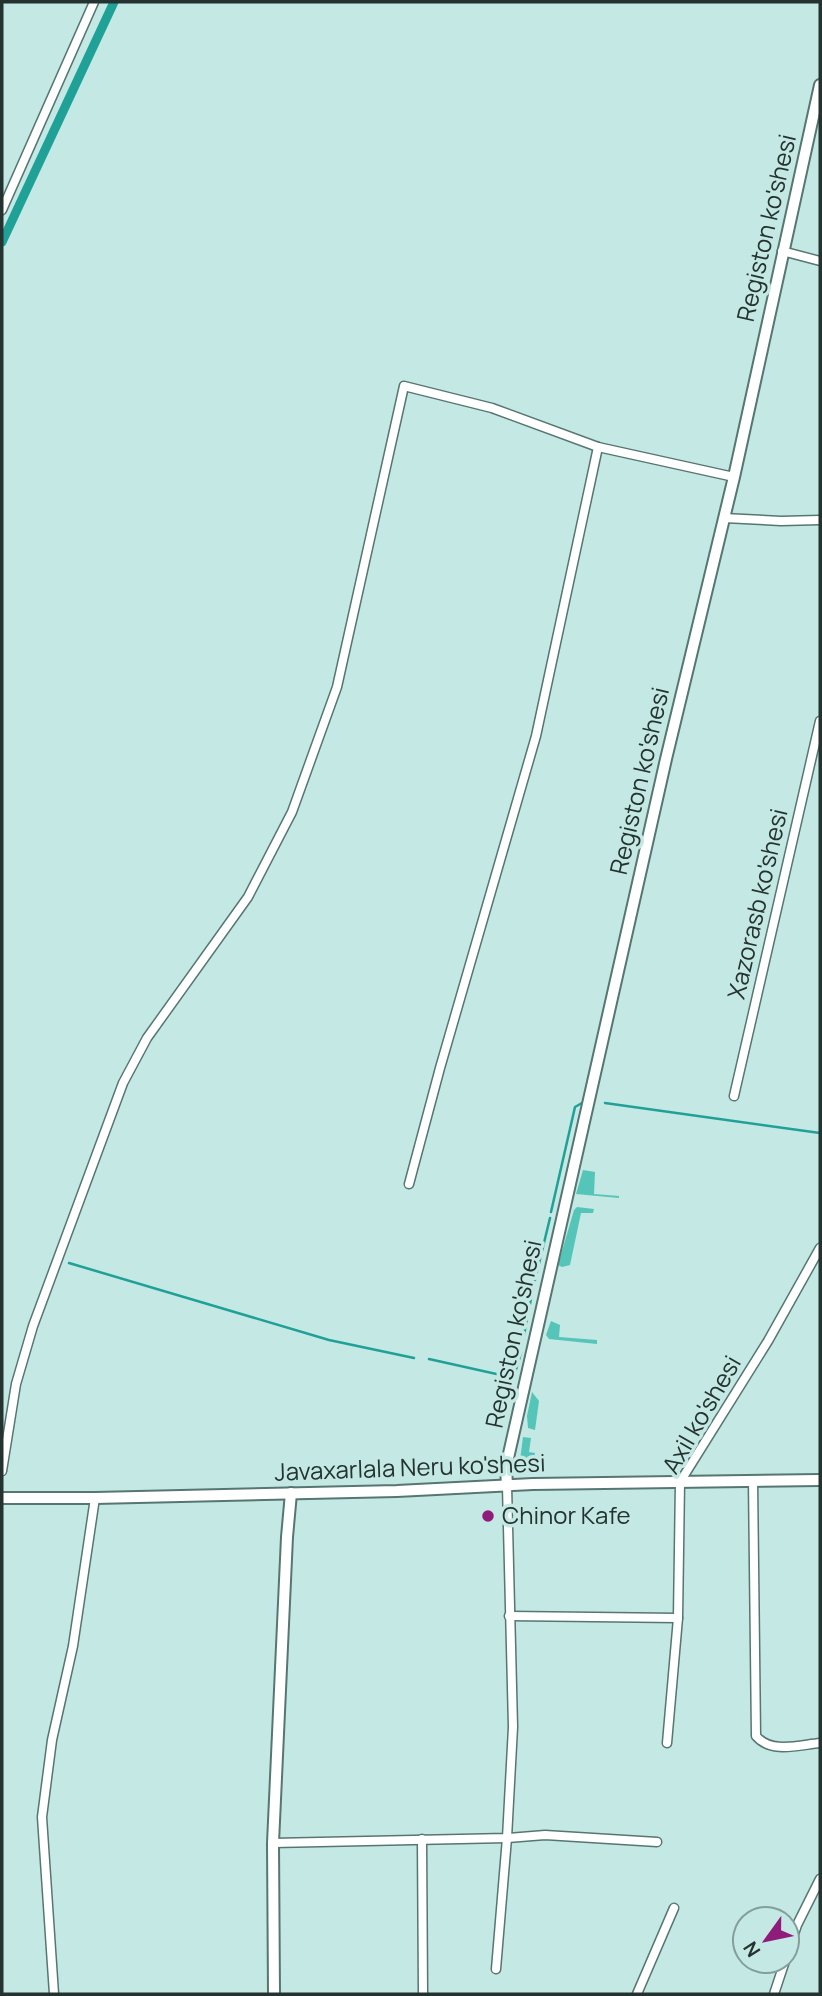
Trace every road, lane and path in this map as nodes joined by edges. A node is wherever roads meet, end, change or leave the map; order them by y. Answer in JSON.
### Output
{"nodes":[{"id":1,"x":94,"y":2,"type":"edge"},
{"id":2,"x":820,"y":86,"type":"edge"},
{"id":3,"x":2,"y":210,"type":"edge"},
{"id":4,"x":782,"y":251,"type":"junction"},
{"id":5,"x":820,"y":261,"type":"edge"},
{"id":6,"x":598,"y":447,"type":"junction"},
{"id":7,"x":734,"y":477,"type":"junction"},
{"id":8,"x":724,"y":518,"type":"junction"},
{"id":9,"x":820,"y":520,"type":"edge"},
{"id":10,"x":820,"y":721,"type":"edge"},
{"id":11,"x":734,"y":1096,"type":"dead end"},
{"id":12,"x":409,"y":1184,"type":"dead end"},
{"id":13,"x":820,"y":1248,"type":"edge"},
{"id":14,"x":2,"y":1471,"type":"edge"},
{"id":15,"x":753,"y":1480,"type":"junction"},
{"id":16,"x":820,"y":1480,"type":"edge"},
{"id":17,"x":680,"y":1482,"type":"junction"},
{"id":18,"x":507,"y":1486,"type":"junction"},
{"id":19,"x":291,"y":1493,"type":"junction"},
{"id":20,"x":2,"y":1498,"type":"edge"},
{"id":21,"x":95,"y":1499,"type":"junction"},
{"id":22,"x":509,"y":1616,"type":"junction"},
{"id":23,"x":678,"y":1618,"type":"junction"},
{"id":24,"x":820,"y":1743,"type":"edge"},
{"id":25,"x":667,"y":1744,"type":"dead end"},
{"id":26,"x":507,"y":1838,"type":"junction"},
{"id":27,"x":422,"y":1839,"type":"junction"},
{"id":28,"x":657,"y":1842,"type":"dead end"},
{"id":29,"x":273,"y":1843,"type":"junction"},
{"id":30,"x":820,"y":1879,"type":"edge"},
{"id":31,"x":674,"y":1908,"type":"dead end"},
{"id":32,"x":801,"y":1917,"type":"edge"},
{"id":33,"x":496,"y":1969,"type":"dead end"},
{"id":34,"x":780,"y":1975,"type":"edge"},
{"id":35,"x":54,"y":1994,"type":"edge"},
{"id":36,"x":274,"y":1994,"type":"edge"},
{"id":37,"x":423,"y":1994,"type":"edge"},
{"id":38,"x":637,"y":1994,"type":"edge"},
{"id":39,"x":774,"y":1994,"type":"edge"}],
"edges":[{"from":1,"to":3,"type":"street"},
{"from":2,"to":4,"type":"street","name":"Registon ko'shesi"},
{"from":4,"to":5,"type":"street"},
{"from":4,"to":7,"type":"street","name":"Registon ko'shesi"},
{"from":6,"to":7,"type":"street"},
{"from":6,"to":12,"type":"street"},
{"from":6,"to":14,"type":"street"},
{"from":7,"to":8,"type":"street","name":"Registon ko'shesi"},
{"from":8,"to":9,"type":"street"},
{"from":8,"to":18,"type":"street","name":"Registon ko'shesi"},
{"from":10,"to":11,"type":"street","name":"Xazorasb ko'shesi"},
{"from":13,"to":17,"type":"street","name":"Axil ko'shesi"},
{"from":15,"to":16,"type":"street","name":"Javaxarlala Neru ko'shesi"},
{"from":15,"to":17,"type":"street","name":"Javaxarlala Neru ko'shesi"},
{"from":15,"to":24,"type":"street"},
{"from":17,"to":18,"type":"street","name":"Javaxarlala Neru ko'shesi"},
{"from":17,"to":23,"type":"street","name":"Axil ko'shesi"},
{"from":18,"to":19,"type":"street","name":"Javaxarlala Neru ko'shesi"},
{"from":18,"to":22,"type":"street"},
{"from":19,"to":21,"type":"street","name":"Javaxarlala Neru ko'shesi"},
{"from":19,"to":29,"type":"street"},
{"from":20,"to":21,"type":"street","name":"Javaxarlala Neru ko'shesi"},
{"from":21,"to":35,"type":"street"},
{"from":22,"to":23,"type":"street"},
{"from":22,"to":26,"type":"street"},
{"from":23,"to":25,"type":"street","name":"Axil ko'shesi"},
{"from":26,"to":27,"type":"street"},
{"from":26,"to":28,"type":"street"},
{"from":26,"to":33,"type":"street"},
{"from":27,"to":29,"type":"street"},
{"from":27,"to":37,"type":"street"},
{"from":29,"to":36,"type":"street"},
{"from":30,"to":32,"type":"street"},
{"from":31,"to":38,"type":"street"},
{"from":34,"to":39,"type":"street"}]}
